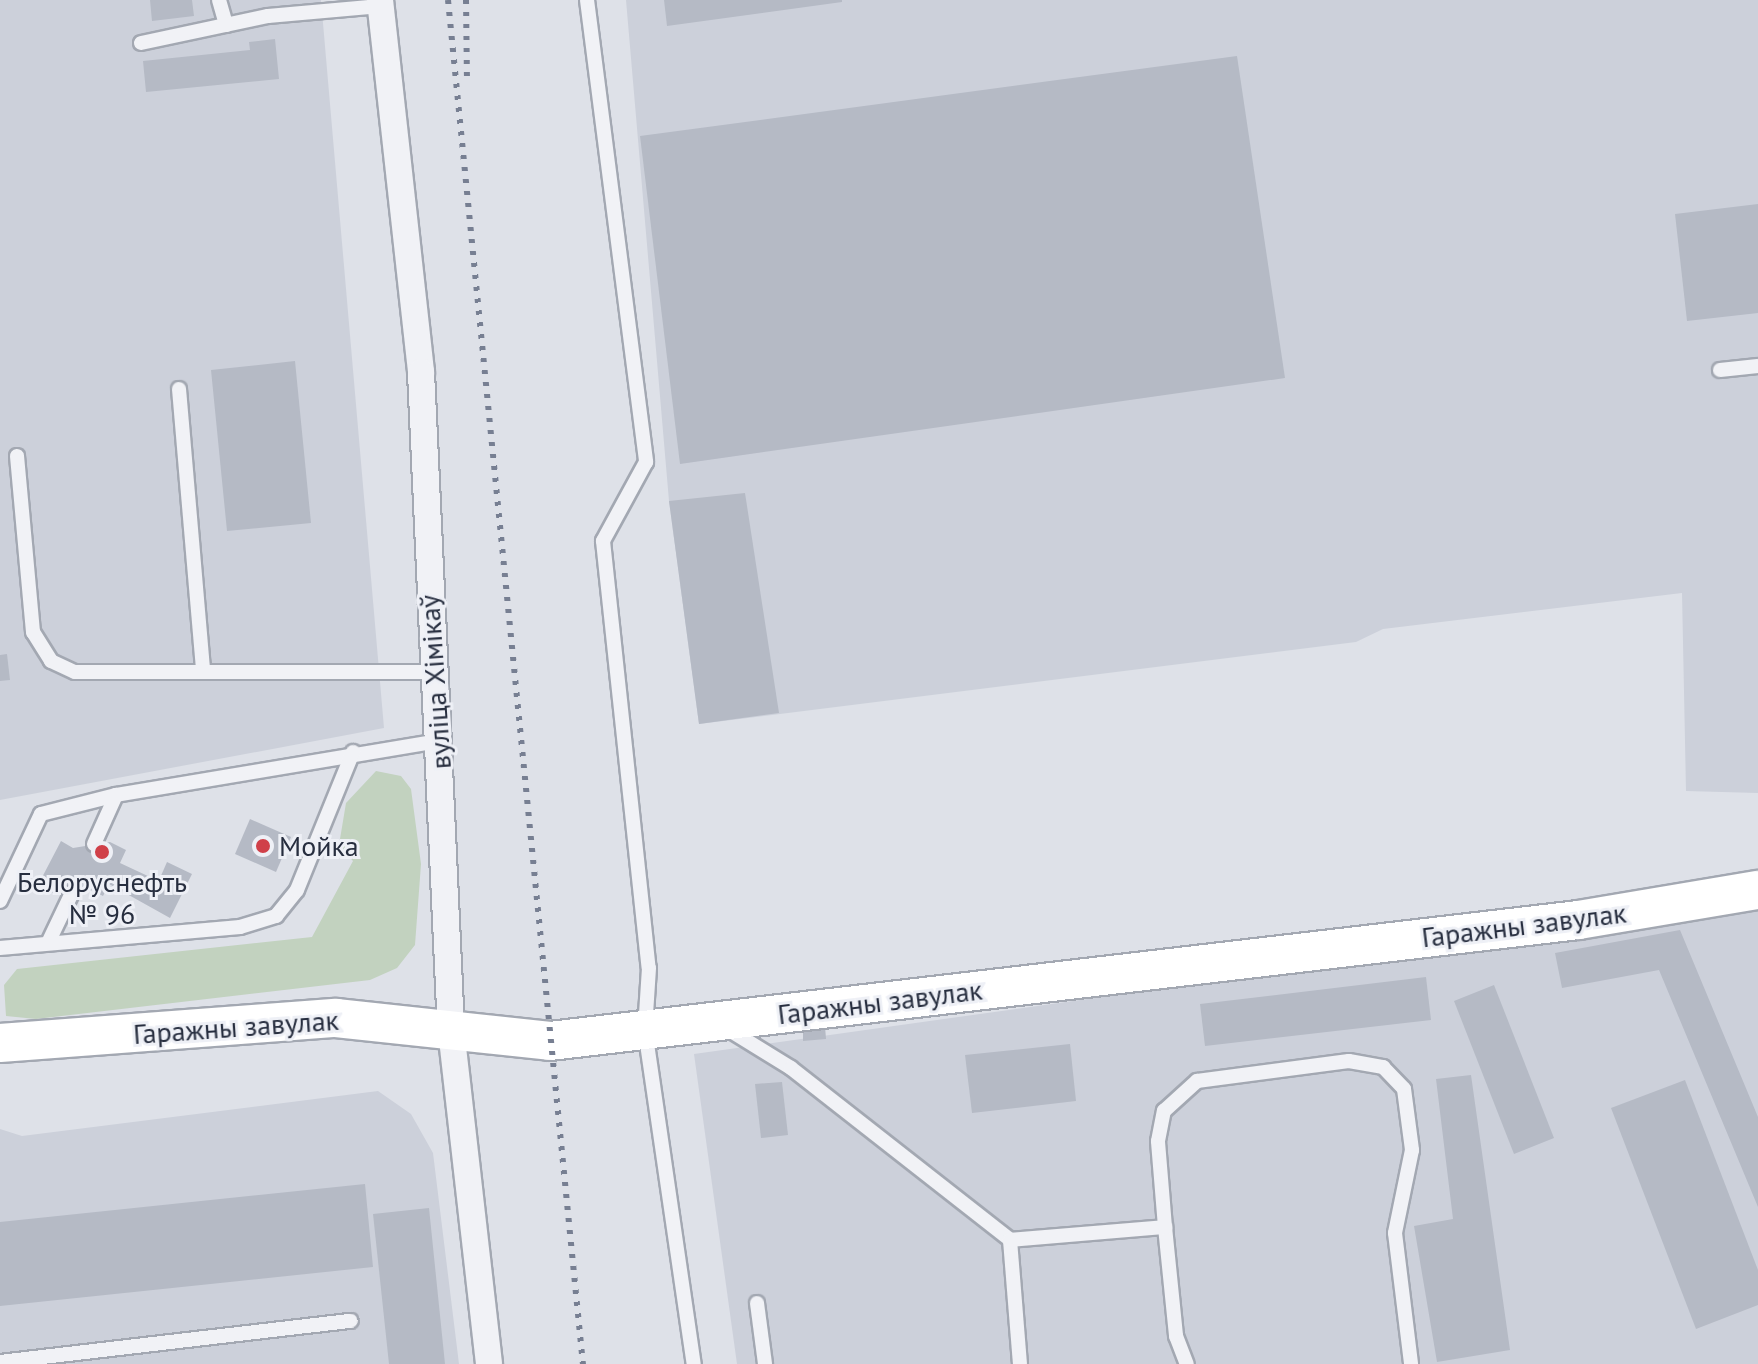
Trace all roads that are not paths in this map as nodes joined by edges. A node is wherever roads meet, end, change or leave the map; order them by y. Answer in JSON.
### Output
{"nodes":[{"id":1,"x":219,"y":0,"type":"edge"},
{"id":2,"x":587,"y":0,"type":"edge"},
{"id":3,"x":380,"y":3,"type":"edge"},
{"id":4,"x":226,"y":25,"type":"junction"},
{"id":5,"x":141,"y":43,"type":"dead end"},
{"id":6,"x":1758,"y":366,"type":"edge"},
{"id":7,"x":1720,"y":370,"type":"dead end"},
{"id":8,"x":179,"y":389,"type":"dead end"},
{"id":9,"x":17,"y":456,"type":"dead end"},
{"id":10,"x":203,"y":671,"type":"junction"},
{"id":11,"x":431,"y":672,"type":"junction"},
{"id":12,"x":439,"y":741,"type":"junction"},
{"id":13,"x":353,"y":752,"type":"junction"},
{"id":14,"x":116,"y":795,"type":"junction"},
{"id":15,"x":94,"y":844,"type":"dead end"},
{"id":16,"x":1758,"y":890,"type":"edge"},
{"id":17,"x":72,"y":893,"type":"dead end"},
{"id":18,"x":0,"y":901,"type":"edge"},
{"id":19,"x":48,"y":943,"type":"junction"},
{"id":20,"x":0,"y":948,"type":"edge"},
{"id":21,"x":716,"y":1022,"type":"junction"},
{"id":22,"x":451,"y":1030,"type":"junction"},
{"id":23,"x":645,"y":1030,"type":"junction"},
{"id":24,"x":0,"y":1043,"type":"edge"},
{"id":25,"x":1165,"y":1227,"type":"junction"},
{"id":26,"x":1010,"y":1240,"type":"junction"},
{"id":27,"x":757,"y":1303,"type":"dead end"},
{"id":28,"x":351,"y":1321,"type":"dead end"},
{"id":29,"x":0,"y":1362,"type":"edge"},
{"id":30,"x":489,"y":1364,"type":"edge"},
{"id":31,"x":694,"y":1364,"type":"edge"},
{"id":32,"x":765,"y":1364,"type":"edge"},
{"id":33,"x":1020,"y":1364,"type":"edge"},
{"id":34,"x":1187,"y":1364,"type":"edge"},
{"id":35,"x":1411,"y":1364,"type":"edge"}],
"edges":[{"from":1,"to":4,"type":"lane"},
{"from":2,"to":23,"type":"lane"},
{"from":3,"to":4,"type":"lane"},
{"from":3,"to":11,"type":"street","name":"вуліца Хімікаў"},
{"from":4,"to":5,"type":"lane"},
{"from":6,"to":7,"type":"lane"},
{"from":8,"to":10,"type":"lane"},
{"from":9,"to":10,"type":"lane"},
{"from":10,"to":11,"type":"lane"},
{"from":11,"to":12,"type":"street","name":"вуліца Хімікаў"},
{"from":12,"to":13,"type":"lane"},
{"from":12,"to":22,"type":"street","name":"вуліца Хімікаў"},
{"from":13,"to":14,"type":"lane"},
{"from":13,"to":19,"type":"lane"},
{"from":14,"to":15,"type":"lane"},
{"from":14,"to":18,"type":"lane"},
{"from":16,"to":21,"type":"street","name":"Гаражны завулак"},
{"from":17,"to":19,"type":"lane"},
{"from":19,"to":20,"type":"lane"},
{"from":21,"to":23,"type":"street","name":"Гаражны завулак"},
{"from":21,"to":26,"type":"lane"},
{"from":22,"to":23,"type":"street","name":"Гаражны завулак"},
{"from":22,"to":24,"type":"street","name":"Гаражны завулак"},
{"from":22,"to":30,"type":"street","name":"вуліца Хімікаў"},
{"from":23,"to":31,"type":"lane"},
{"from":25,"to":26,"type":"lane"},
{"from":25,"to":34,"type":"lane"},
{"from":25,"to":35,"type":"lane"},
{"from":26,"to":33,"type":"lane"},
{"from":27,"to":32,"type":"lane"},
{"from":28,"to":29,"type":"lane"}]}
